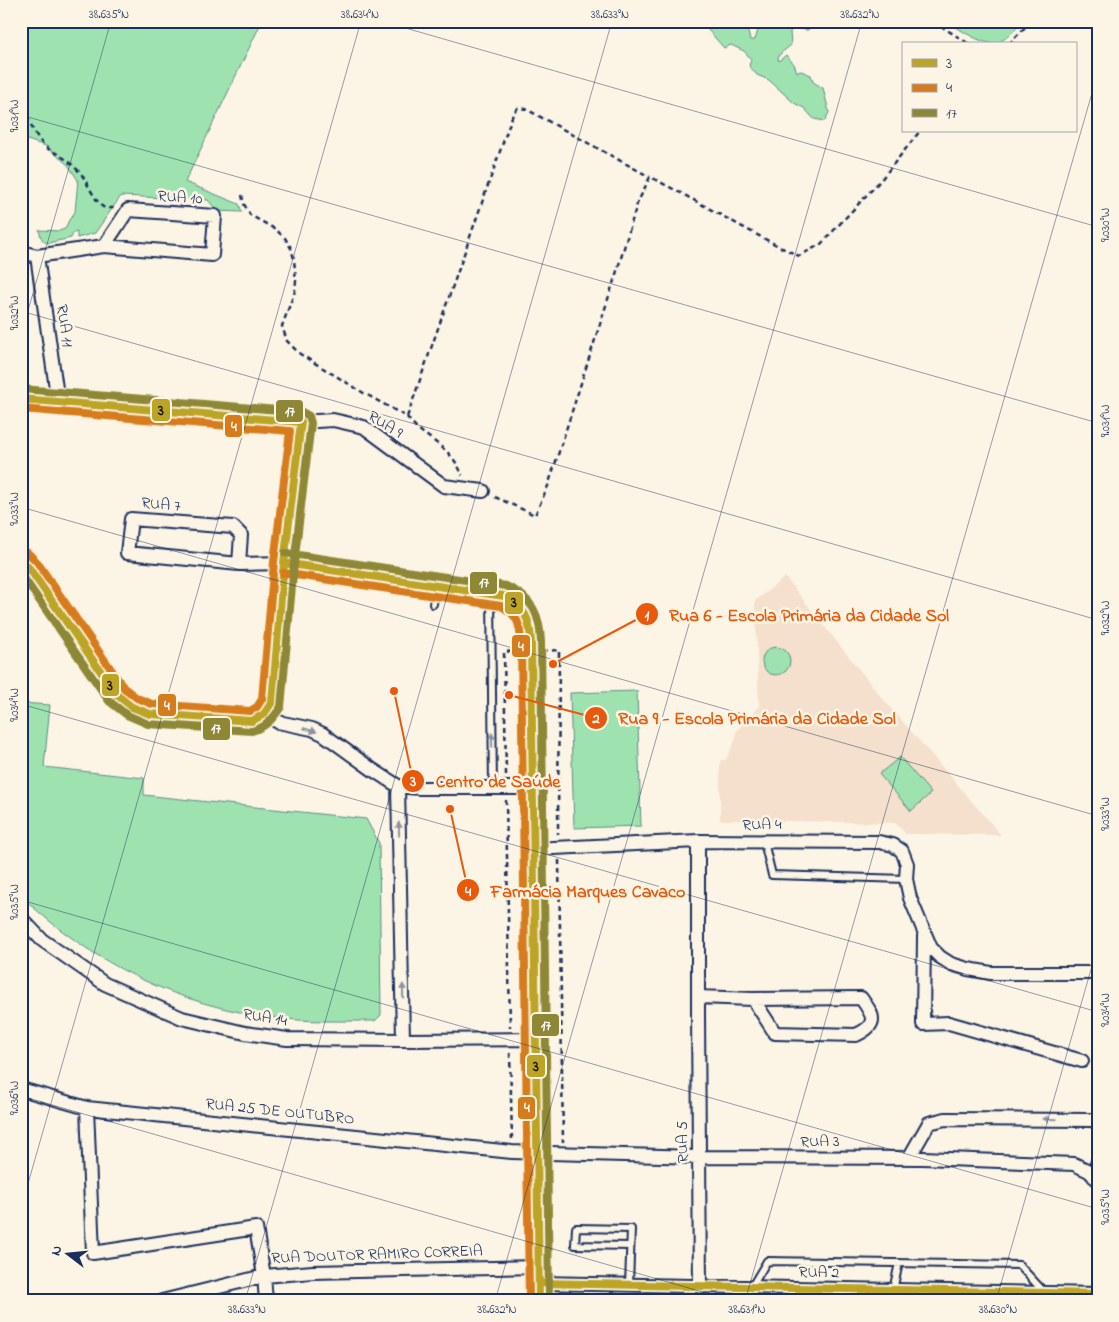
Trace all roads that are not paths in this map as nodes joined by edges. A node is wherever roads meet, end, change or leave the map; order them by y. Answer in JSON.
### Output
{"nodes":[{"id":1,"x":104,"y":246,"type":"junction"},
{"id":2,"x":21,"y":252,"type":"edge"},
{"id":3,"x":37,"y":256,"type":"junction"},
{"id":4,"x":21,"y":399,"type":"edge"},
{"id":5,"x":58,"y":402,"type":"junction"},
{"id":6,"x":301,"y":422,"type":"junction"},
{"id":7,"x":483,"y":491,"type":"road end"},
{"id":8,"x":21,"y":560,"type":"edge"},
{"id":9,"x":284,"y":563,"type":"junction"},
{"id":10,"x":239,"y":564,"type":"junction"},
{"id":11,"x":436,"y":586,"type":"junction"},
{"id":12,"x":490,"y":594,"type":"junction"},
{"id":13,"x":433,"y":604,"type":"dead end"},
{"id":14,"x":264,"y":714,"type":"junction"},
{"id":15,"x":398,"y":786,"type":"junction"},
{"id":16,"x":532,"y":788,"type":"junction"},
{"id":17,"x":493,"y":789,"type":"junction"},
{"id":18,"x":698,"y":841,"type":"junction"},
{"id":19,"x":764,"y":842,"type":"junction"},
{"id":20,"x":533,"y":849,"type":"junction"},
{"id":21,"x":906,"y":878,"type":"junction"},
{"id":22,"x":21,"y":918,"type":"edge"},
{"id":23,"x":924,"y":934,"type":"junction"},
{"id":24,"x":1098,"y":973,"type":"edge"},
{"id":25,"x":698,"y":997,"type":"junction"},
{"id":26,"x":753,"y":999,"type":"junction"},
{"id":27,"x":536,"y":1039,"type":"junction"},
{"id":28,"x":404,"y":1040,"type":"junction"},
{"id":29,"x":1082,"y":1061,"type":"dead end"},
{"id":30,"x":21,"y":1089,"type":"edge"},
{"id":31,"x":87,"y":1108,"type":"junction"},
{"id":32,"x":1098,"y":1123,"type":"edge"},
{"id":33,"x":537,"y":1154,"type":"junction"},
{"id":34,"x":699,"y":1157,"type":"junction"},
{"id":35,"x":909,"y":1158,"type":"junction"},
{"id":36,"x":1098,"y":1161,"type":"edge"},
{"id":37,"x":1096,"y":1179,"type":"edge"},
{"id":38,"x":630,"y":1246,"type":"junction"},
{"id":39,"x":899,"y":1263,"type":"junction"},
{"id":40,"x":539,"y":1267,"type":"junction"},
{"id":41,"x":264,"y":1276,"type":"junction"},
{"id":42,"x":539,"y":1283,"type":"junction"},
{"id":43,"x":629,"y":1286,"type":"junction"},
{"id":44,"x":700,"y":1287,"type":"junction"},
{"id":45,"x":751,"y":1288,"type":"junction"},
{"id":46,"x":893,"y":1290,"type":"junction"},
{"id":47,"x":1044,"y":1293,"type":"junction"},
{"id":48,"x":1098,"y":1294,"type":"edge"},
{"id":49,"x":162,"y":1301,"type":"edge"},
{"id":50,"x":266,"y":1301,"type":"edge"},
{"id":51,"x":539,"y":1301,"type":"edge"}],
"edges":[{"from":1,"to":1,"type":"street","name":"RUA 10"},
{"from":1,"to":3,"type":"street","name":"RUA 10"},
{"from":2,"to":3,"type":"street","name":"RUA 10"},
{"from":3,"to":5,"type":"street","name":"RUA 11"},
{"from":4,"to":5,"type":"street","name":"RUA 9"},
{"from":5,"to":6,"type":"street","name":"RUA 9"},
{"from":6,"to":7,"type":"street","name":"RUA 9"},
{"from":6,"to":9,"type":"street"},
{"from":8,"to":14,"type":"street"},
{"from":9,"to":10,"type":"street","name":"RUA 7"},
{"from":9,"to":11,"type":"street","name":"RUA 7"},
{"from":9,"to":14,"type":"street"},
{"from":10,"to":10,"type":"street","name":"RUA 7"},
{"from":11,"to":12,"type":"street","name":"RUA 7"},
{"from":11,"to":13,"type":"lane"},
{"from":12,"to":16,"type":"street","name":"RUA 7"},
{"from":17,"to":12,"type":"lane","one_way":true},
{"from":14,"to":15,"type":"street","one_way":true},
{"from":15,"to":17,"type":"street"},
{"from":28,"to":15,"type":"street","one_way":true},
{"from":16,"to":17,"type":"street"},
{"from":16,"to":20,"type":"street"},
{"from":18,"to":19,"type":"street","name":"RUA 4"},
{"from":18,"to":20,"type":"street","name":"RUA 4"},
{"from":18,"to":25,"type":"street","name":"RUA 5"},
{"from":19,"to":21,"type":"lane"},
{"from":19,"to":21,"type":"street","name":"RUA 4"},
{"from":20,"to":27,"type":"street"},
{"from":21,"to":23,"type":"street","name":"RUA 4"},
{"from":22,"to":28,"type":"street","name":"RUA 14"},
{"from":23,"to":24,"type":"street"},
{"from":23,"to":29,"type":"street"},
{"from":25,"to":26,"type":"street"},
{"from":25,"to":34,"type":"street","name":"RUA 5"},
{"from":26,"to":26,"type":"street"},
{"from":27,"to":28,"type":"street","name":"RUA 14"},
{"from":27,"to":33,"type":"street"},
{"from":30,"to":31,"type":"street","name":"RUA 25 DE OUTUBRO"},
{"from":31,"to":33,"type":"street","name":"RUA 25 DE OUTUBRO"},
{"from":31,"to":41,"type":"street"},
{"from":32,"to":35,"type":"street","one_way":true},
{"from":33,"to":34,"type":"street","name":"RUA 3"},
{"from":33,"to":40,"type":"street"},
{"from":34,"to":35,"type":"street","name":"RUA 3"},
{"from":34,"to":44,"type":"street","name":"RUA 5"},
{"from":35,"to":37,"type":"street","name":"RUA 3"},
{"from":36,"to":37,"type":"street"},
{"from":38,"to":38,"type":"lane"},
{"from":38,"to":43,"type":"lane"},
{"from":39,"to":45,"type":"lane"},
{"from":39,"to":46,"type":"lane"},
{"from":39,"to":47,"type":"lane"},
{"from":40,"to":41,"type":"street","name":"RUA DOUTOR RAMIRO CORREIA"},
{"from":40,"to":42,"type":"street"},
{"from":41,"to":49,"type":"street","name":"RUA DOUTOR RAMIRO CORREIA"},
{"from":41,"to":50,"type":"street"},
{"from":42,"to":43,"type":"street","name":"RUA 2"},
{"from":42,"to":51,"type":"street"},
{"from":43,"to":44,"type":"street","name":"RUA 2"},
{"from":44,"to":45,"type":"street","name":"RUA 2"},
{"from":45,"to":46,"type":"street","name":"RUA 2"},
{"from":46,"to":47,"type":"street","name":"RUA 2"},
{"from":47,"to":48,"type":"street","name":"RUA 2"}]}
